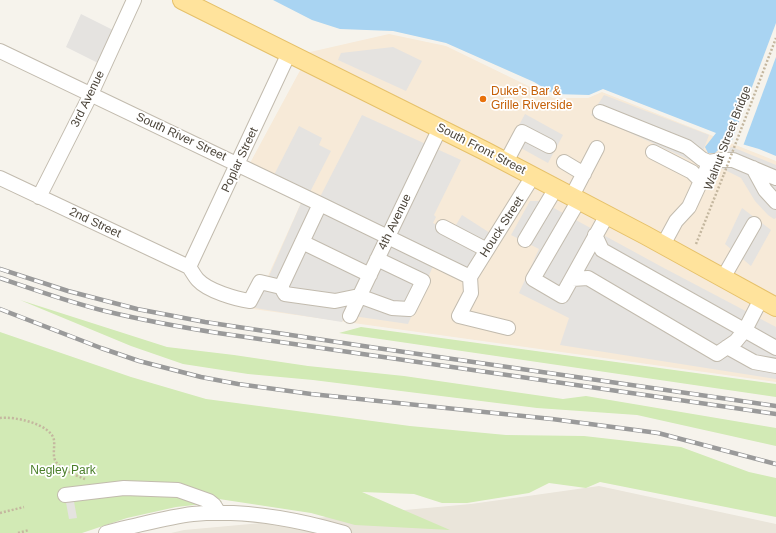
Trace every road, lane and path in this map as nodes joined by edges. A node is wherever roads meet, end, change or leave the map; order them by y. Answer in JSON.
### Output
{"nodes":[{"id":1,"x":134,"y":0,"type":"edge"},
{"id":2,"x":182,"y":0,"type":"edge"},
{"id":3,"x":776,"y":38,"type":"edge"},
{"id":4,"x":0,"y":51,"type":"edge"},
{"id":5,"x":289,"y":53,"type":"junction"},
{"id":6,"x":91,"y":94,"type":"junction"},
{"id":7,"x":600,"y":112,"type":"dead end"},
{"id":8,"x":440,"y":128,"type":"junction"},
{"id":9,"x":549,"y":146,"type":"dead end"},
{"id":10,"x":597,"y":148,"type":"dead end"},
{"id":11,"x":653,"y":152,"type":"dead end"},
{"id":12,"x":506,"y":162,"type":"junction"},
{"id":13,"x":564,"y":162,"type":"dead end"},
{"id":14,"x":709,"y":162,"type":"junction"},
{"id":15,"x":238,"y":164,"type":"junction"},
{"id":16,"x":753,"y":168,"type":"junction"},
{"id":17,"x":584,"y":174,"type":"junction"},
{"id":18,"x":533,"y":176,"type":"junction"},
{"id":19,"x":0,"y":178,"type":"edge"},
{"id":20,"x":776,"y":178,"type":"edge"},
{"id":21,"x":701,"y":181,"type":"junction"},
{"id":22,"x":556,"y":188,"type":"junction"},
{"id":23,"x":39,"y":197,"type":"junction"},
{"id":24,"x":575,"y":198,"type":"junction"},
{"id":25,"x":776,"y":202,"type":"edge"},
{"id":26,"x":320,"y":204,"type":"junction"},
{"id":27,"x":607,"y":215,"type":"junction"},
{"id":28,"x":754,"y":224,"type":"dead end"},
{"id":29,"x":443,"y":227,"type":"dead end"},
{"id":30,"x":595,"y":235,"type":"junction"},
{"id":31,"x":388,"y":237,"type":"junction"},
{"id":32,"x":525,"y":240,"type":"dead end"},
{"id":33,"x":302,"y":242,"type":"junction"},
{"id":34,"x":696,"y":244,"type":"dead end"},
{"id":35,"x":663,"y":245,"type":"junction"},
{"id":36,"x":487,"y":250,"type":"junction"},
{"id":37,"x":602,"y":250,"type":"junction"},
{"id":38,"x":377,"y":260,"type":"junction"},
{"id":39,"x":189,"y":267,"type":"junction"},
{"id":40,"x":370,"y":275,"type":"junction"},
{"id":41,"x":470,"y":277,"type":"junction"},
{"id":42,"x":588,"y":278,"type":"junction"},
{"id":43,"x":723,"y":278,"type":"junction"},
{"id":44,"x":572,"y":279,"type":"junction"},
{"id":45,"x":281,"y":287,"type":"junction"},
{"id":46,"x":359,"y":296,"type":"junction"},
{"id":47,"x":771,"y":302,"type":"edge"},
{"id":48,"x":350,"y":316,"type":"dead end"},
{"id":49,"x":508,"y":328,"type":"dead end"},
{"id":50,"x":745,"y":330,"type":"junction"},
{"id":51,"x":776,"y":348,"type":"edge"},
{"id":52,"x":722,"y":350,"type":"junction"},
{"id":53,"x":776,"y":366,"type":"edge"},
{"id":54,"x":0,"y":418,"type":"edge"},
{"id":55,"x":95,"y":491,"type":"junction"},
{"id":56,"x":65,"y":495,"type":"dead end"},
{"id":57,"x":24,"y":506,"type":"dead end"},
{"id":58,"x":0,"y":513,"type":"edge"},
{"id":59,"x":219,"y":513,"type":"junction"},
{"id":60,"x":29,"y":530,"type":"dead end"},
{"id":61,"x":18,"y":533,"type":"edge"},
{"id":62,"x":106,"y":533,"type":"edge"},
{"id":63,"x":344,"y":533,"type":"edge"}],
"edges":[{"from":1,"to":6,"type":"street","name":"3rd Avenue"},
{"from":2,"to":5,"type":"main road","name":"South Front Street"},
{"from":3,"to":34,"type":"path","name":"Walnut Street Bridge","bridge":true},
{"from":4,"to":6,"type":"street","name":"South River Street"},
{"from":5,"to":8,"type":"main road","name":"South Front Street"},
{"from":5,"to":15,"type":"street","name":"Poplar Street"},
{"from":6,"to":15,"type":"street","name":"South River Street"},
{"from":6,"to":23,"type":"street","name":"3rd Avenue"},
{"from":7,"to":14,"type":"street"},
{"from":8,"to":12,"type":"main road","name":"South Front Street"},
{"from":8,"to":31,"type":"street","name":"4th Avenue"},
{"from":9,"to":12,"type":"street"},
{"from":10,"to":17,"type":"street"},
{"from":11,"to":21,"type":"street"},
{"from":12,"to":18,"type":"main road","name":"South Front Street"},
{"from":13,"to":17,"type":"street"},
{"from":14,"to":16,"type":"street"},
{"from":14,"to":21,"type":"street"},
{"from":15,"to":26,"type":"street","name":"South River Street"},
{"from":15,"to":39,"type":"street","name":"Poplar Street"},
{"from":16,"to":20,"type":"street"},
{"from":16,"to":25,"type":"street"},
{"from":17,"to":24,"type":"street"},
{"from":18,"to":22,"type":"main road","name":"South Front Street"},
{"from":18,"to":36,"type":"street","name":"Houck Street"},
{"from":19,"to":23,"type":"street","name":"2nd Street"},
{"from":21,"to":35,"type":"street"},
{"from":22,"to":24,"type":"main road","name":"South Front Street"},
{"from":22,"to":32,"type":"street"},
{"from":23,"to":39,"type":"street","name":"2nd Street"},
{"from":24,"to":27,"type":"main road","name":"South Front Street"},
{"from":24,"to":44,"type":"street"},
{"from":26,"to":31,"type":"street","name":"South River Street"},
{"from":26,"to":33,"type":"street"},
{"from":27,"to":30,"type":"street"},
{"from":27,"to":35,"type":"main road","name":"South Front Street"},
{"from":28,"to":43,"type":"street"},
{"from":29,"to":36,"type":"street"},
{"from":30,"to":37,"type":"street"},
{"from":30,"to":44,"type":"street"},
{"from":31,"to":38,"type":"street","name":"4th Avenue"},
{"from":31,"to":41,"type":"street","name":"South River Street"},
{"from":33,"to":40,"type":"street"},
{"from":33,"to":45,"type":"street"},
{"from":35,"to":43,"type":"main road","name":"South Front Street"},
{"from":36,"to":41,"type":"street","name":"Houck Street"},
{"from":37,"to":42,"type":"street"},
{"from":37,"to":50,"type":"street"},
{"from":38,"to":40,"type":"street","name":"4th Avenue"},
{"from":38,"to":46,"type":"street"},
{"from":39,"to":45,"type":"street"},
{"from":40,"to":46,"type":"street","name":"4th Avenue"},
{"from":41,"to":49,"type":"street"},
{"from":42,"to":44,"type":"street"},
{"from":42,"to":52,"type":"street"},
{"from":43,"to":47,"type":"main road","name":"South Front Street"},
{"from":45,"to":46,"type":"street"},
{"from":46,"to":48,"type":"street","name":"4th Avenue"},
{"from":47,"to":50,"type":"street"},
{"from":50,"to":51,"type":"street"},
{"from":50,"to":52,"type":"street"},
{"from":52,"to":53,"type":"street"},
{"from":54,"to":55,"type":"path"},
{"from":55,"to":56,"type":"street"},
{"from":55,"to":59,"type":"street"},
{"from":57,"to":58,"type":"path"},
{"from":59,"to":62,"type":"street"},
{"from":59,"to":63,"type":"street"},
{"from":60,"to":61,"type":"path"}]}
